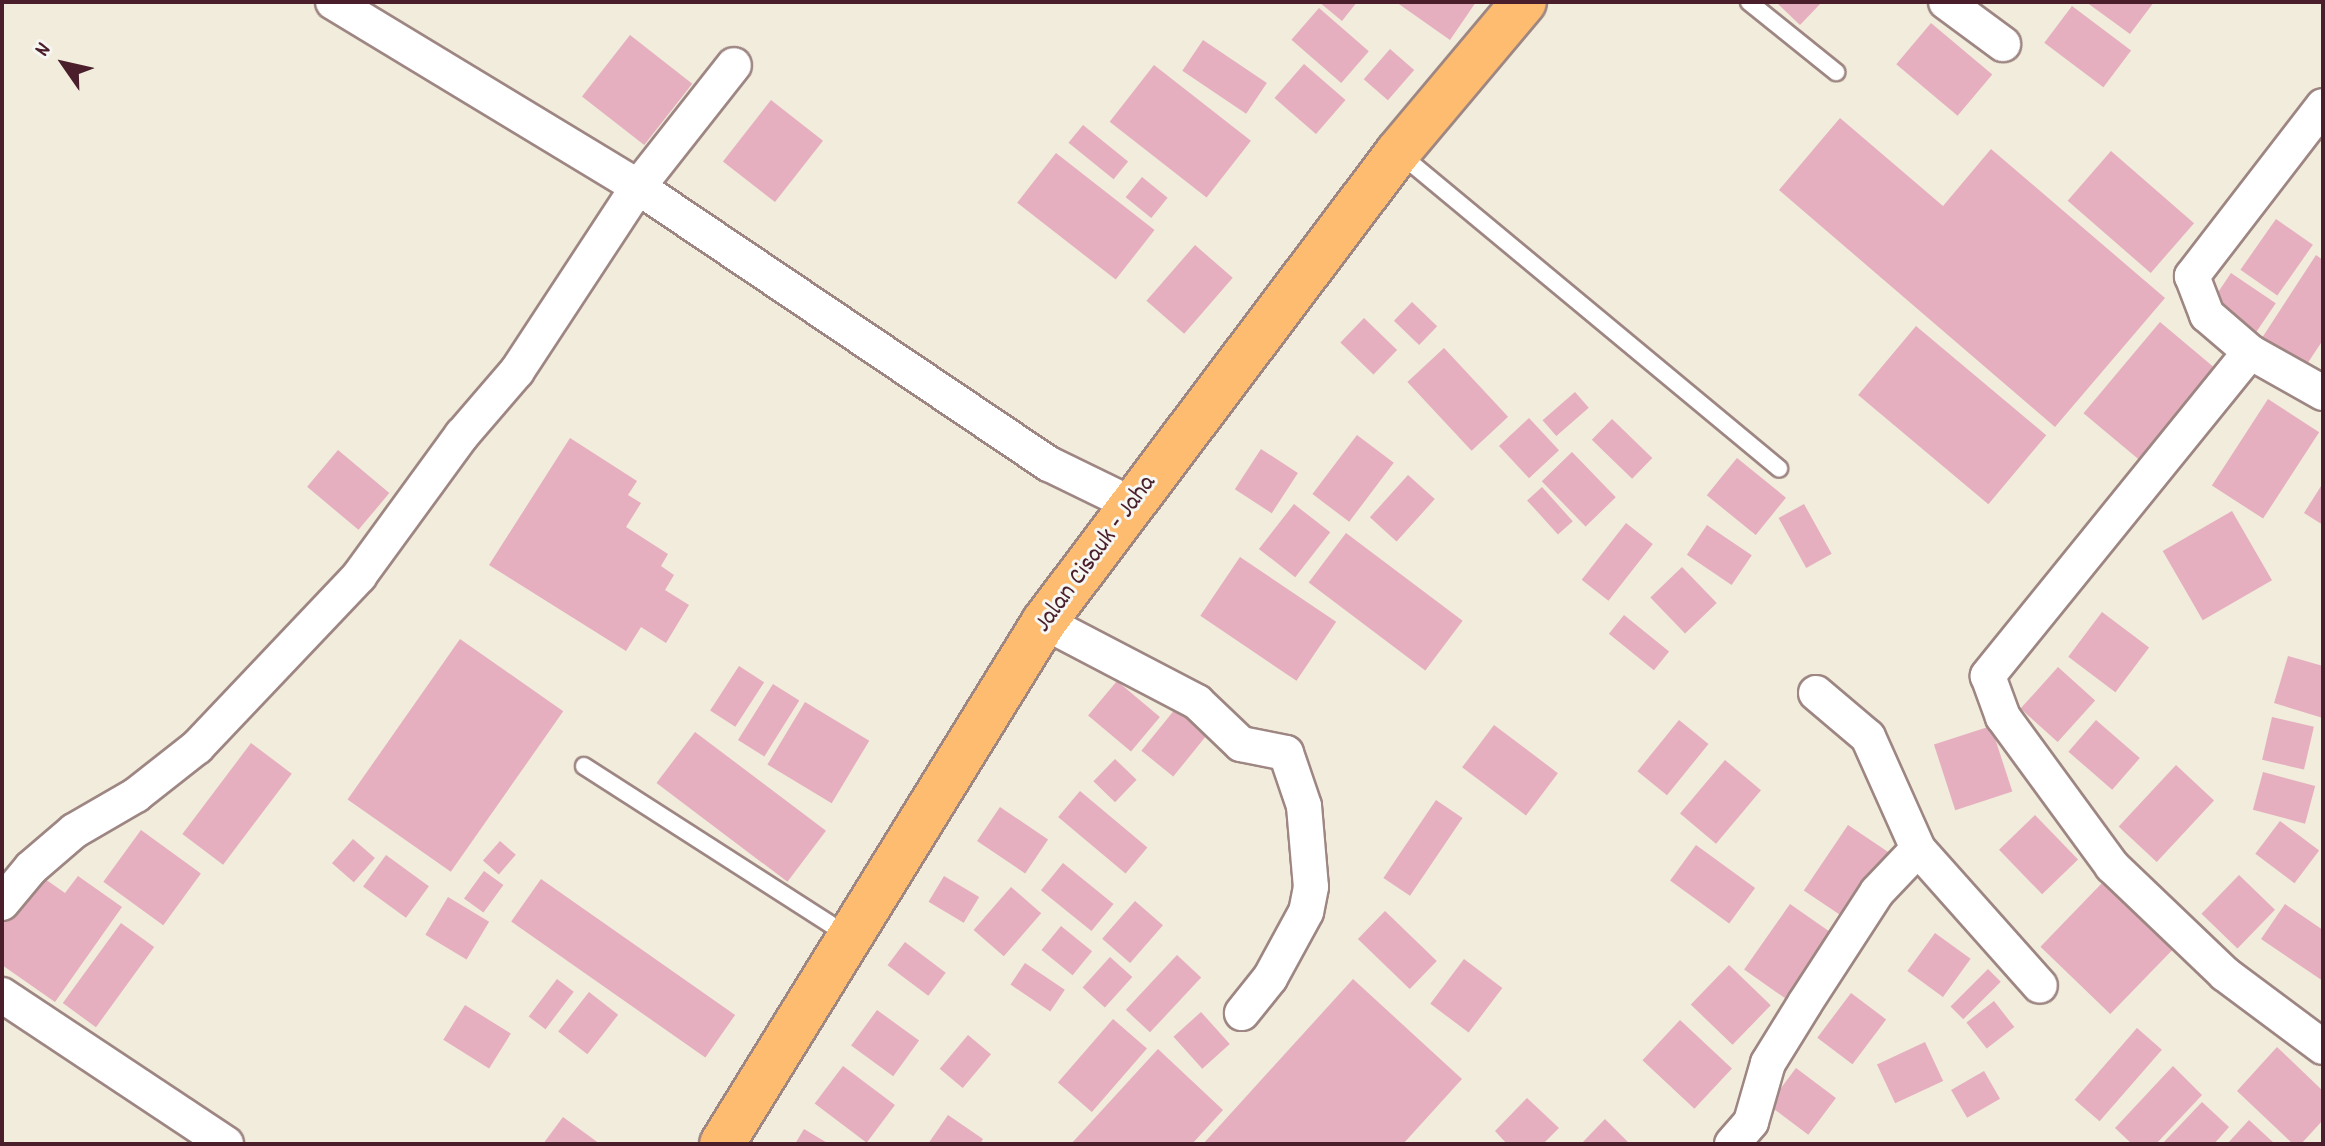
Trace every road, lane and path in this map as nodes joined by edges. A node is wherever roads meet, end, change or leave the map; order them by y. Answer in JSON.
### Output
{"nodes":[{"id":1,"x":333,"y":2,"type":"edge"},
{"id":2,"x":1524,"y":2,"type":"edge"},
{"id":3,"x":1749,"y":2,"type":"edge"},
{"id":4,"x":1946,"y":2,"type":"edge"},
{"id":5,"x":2003,"y":44,"type":"dead end"},
{"id":6,"x":734,"y":65,"type":"dead end"},
{"id":7,"x":1836,"y":72,"type":"dead end"},
{"id":8,"x":2323,"y":106,"type":"edge"},
{"id":9,"x":1398,"y":152,"type":"junction"},
{"id":10,"x":638,"y":187,"type":"junction"},
{"id":11,"x":2250,"y":352,"type":"junction"},
{"id":12,"x":2323,"y":393,"type":"edge"},
{"id":13,"x":1779,"y":468,"type":"dead end"},
{"id":14,"x":1131,"y":504,"type":"junction"},
{"id":15,"x":1044,"y":622,"type":"junction"},
{"id":16,"x":1816,"y":693,"type":"dead end"},
{"id":17,"x":584,"y":766,"type":"dead end"},
{"id":18,"x":1918,"y":849,"type":"junction"},
{"id":19,"x":2,"y":903,"type":"edge"},
{"id":20,"x":848,"y":936,"type":"junction"},
{"id":21,"x":2040,"y":986,"type":"dead end"},
{"id":22,"x":2,"y":995,"type":"edge"},
{"id":23,"x":1242,"y":1013,"type":"dead end"},
{"id":24,"x":2323,"y":1047,"type":"edge"},
{"id":25,"x":226,"y":1144,"type":"edge"},
{"id":26,"x":722,"y":1144,"type":"edge"},
{"id":27,"x":1732,"y":1144,"type":"edge"}],
"edges":[{"from":1,"to":10,"type":"street"},
{"from":2,"to":9,"type":"main road","name":"Jalan Cisauk - Jaha"},
{"from":3,"to":7,"type":"lane"},
{"from":4,"to":5,"type":"street"},
{"from":6,"to":10,"type":"street"},
{"from":8,"to":11,"type":"street"},
{"from":9,"to":13,"type":"lane"},
{"from":9,"to":14,"type":"main road","name":"Jalan Cisauk - Jaha"},
{"from":10,"to":14,"type":"street"},
{"from":10,"to":19,"type":"street"},
{"from":11,"to":12,"type":"street"},
{"from":11,"to":24,"type":"street"},
{"from":14,"to":15,"type":"main road","name":"Jalan Cisauk - Jaha"},
{"from":15,"to":20,"type":"main road","name":"Jalan Cisauk - Jaha"},
{"from":15,"to":23,"type":"street"},
{"from":16,"to":18,"type":"street"},
{"from":17,"to":20,"type":"lane"},
{"from":18,"to":21,"type":"street"},
{"from":18,"to":27,"type":"street"},
{"from":20,"to":26,"type":"main road","name":"Jalan Cisauk - Jaha"},
{"from":22,"to":25,"type":"street"}]}
